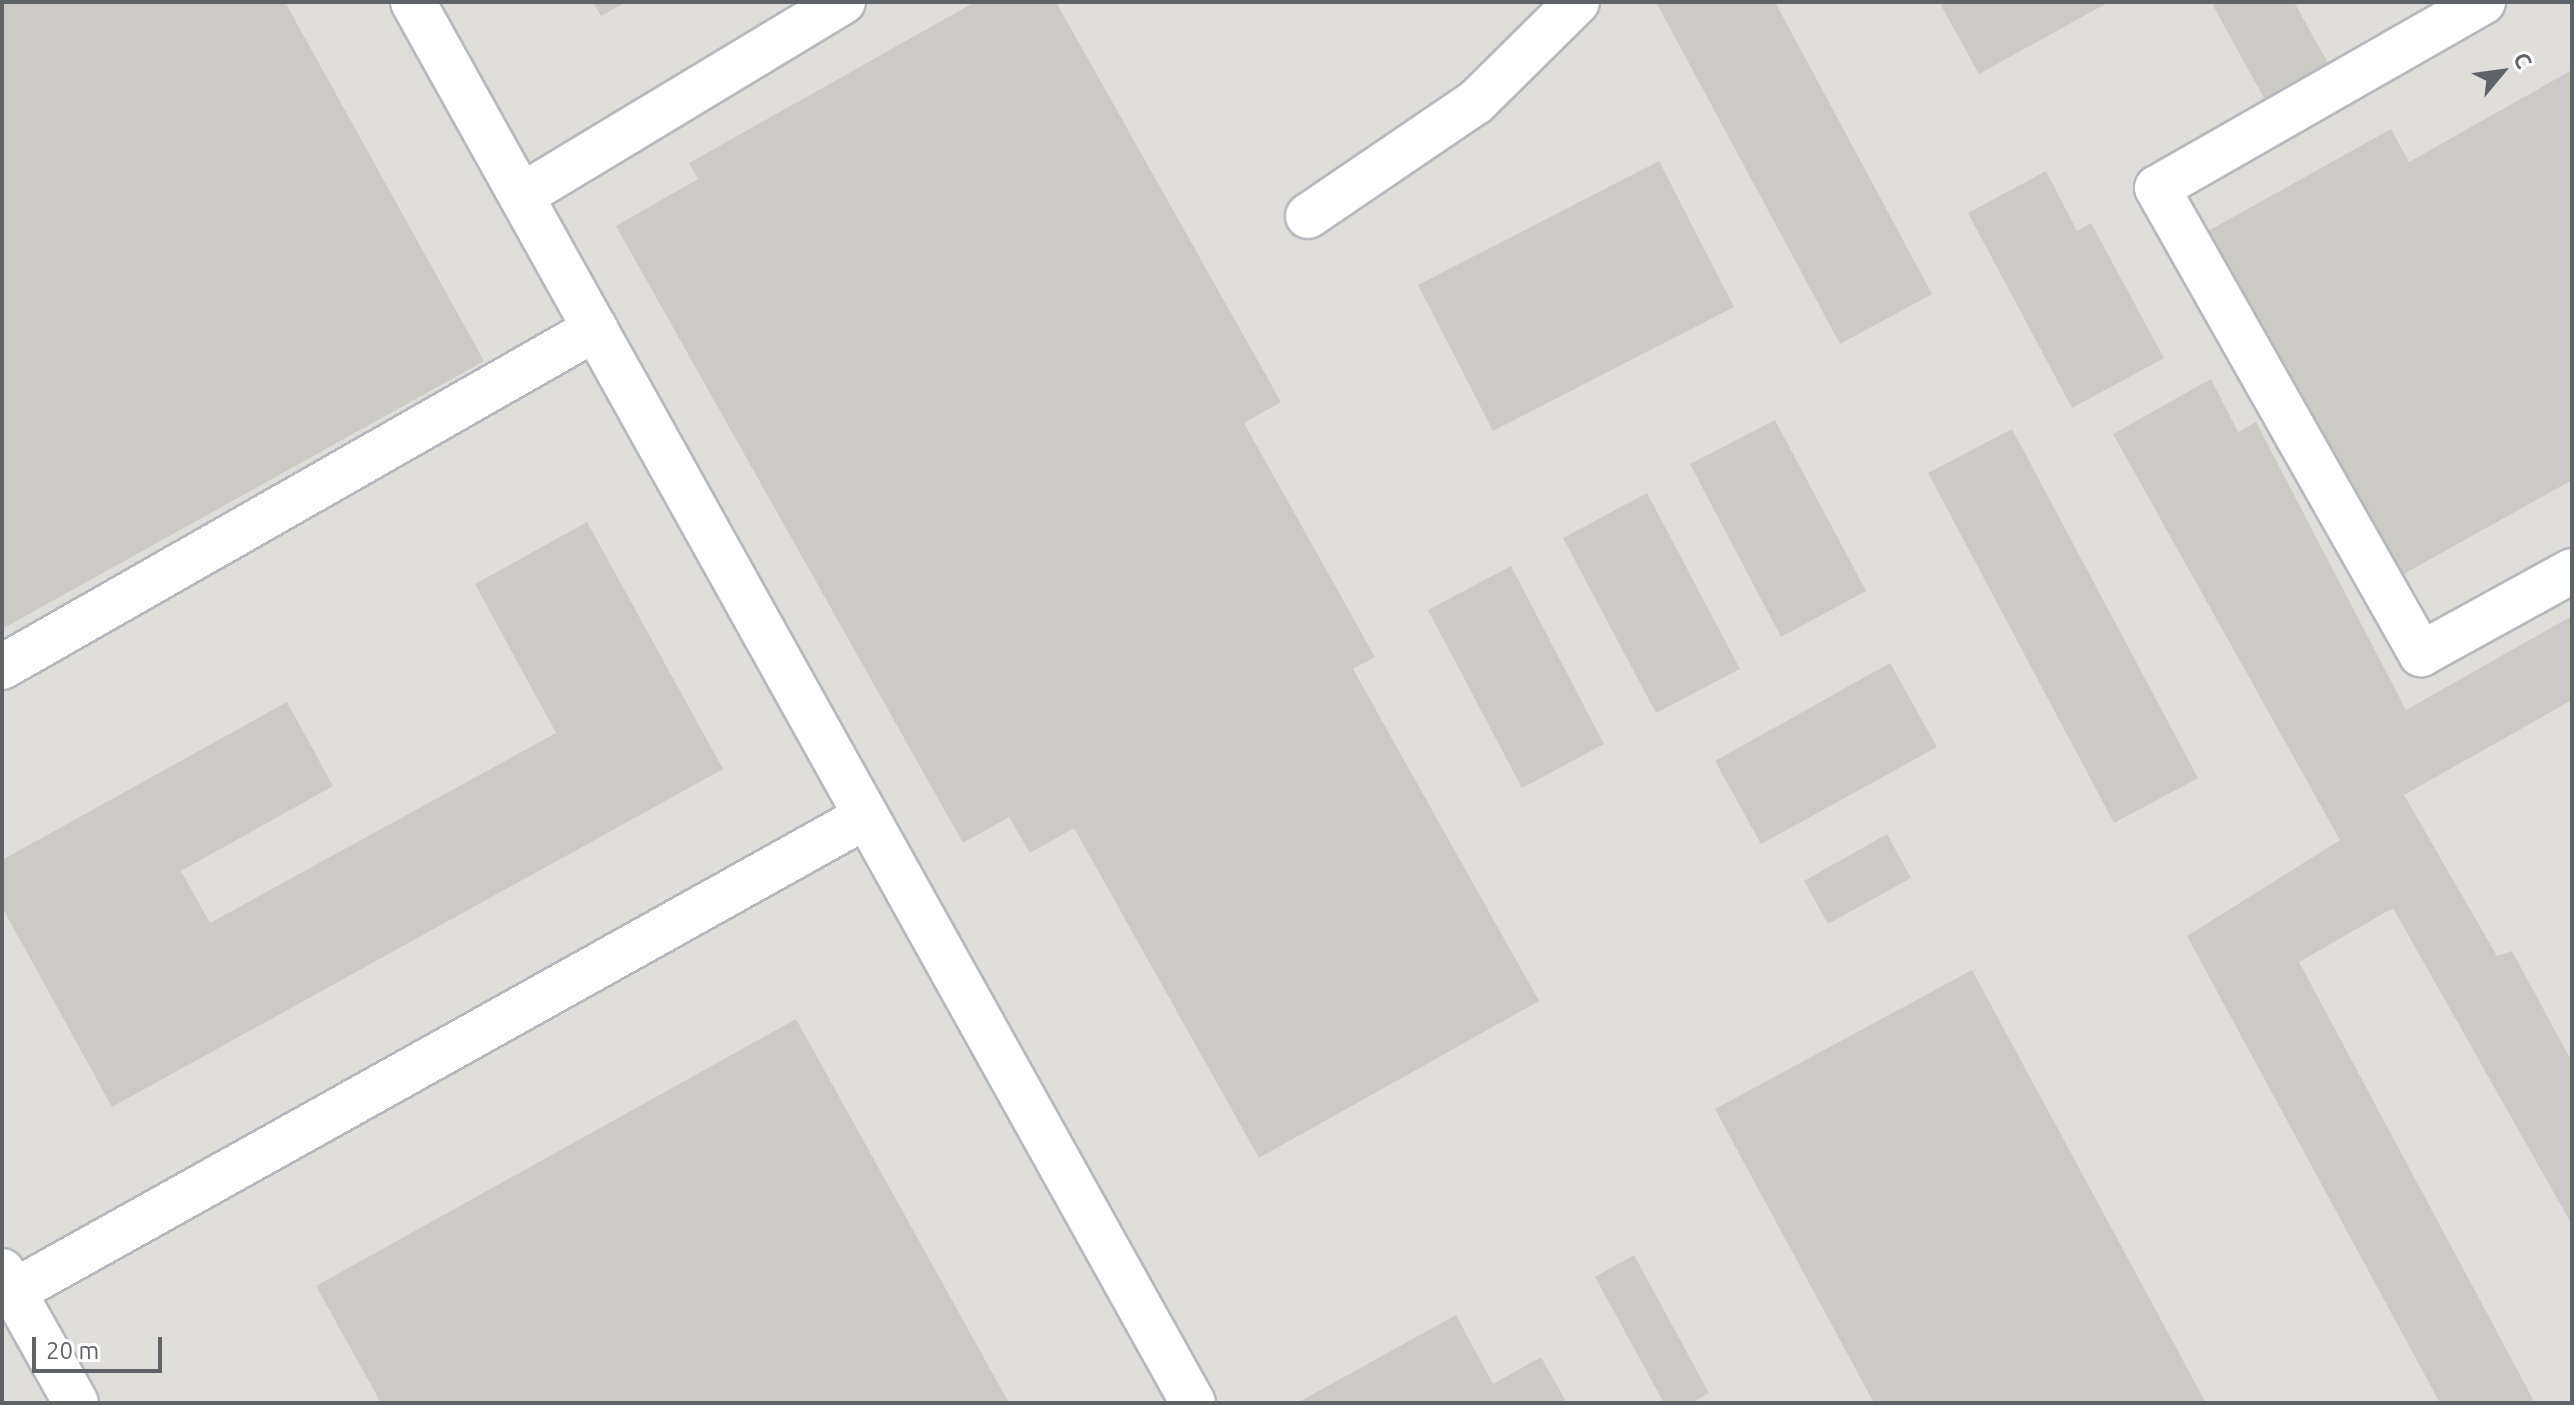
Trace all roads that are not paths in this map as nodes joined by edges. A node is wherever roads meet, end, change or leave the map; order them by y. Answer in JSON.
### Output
{"nodes":[{"id":1,"x":413,"y":2,"type":"edge"},
{"id":2,"x":843,"y":2,"type":"edge"},
{"id":3,"x":1577,"y":2,"type":"edge"},
{"id":4,"x":2483,"y":2,"type":"edge"},
{"id":5,"x":521,"y":196,"type":"junction"},
{"id":6,"x":1308,"y":216,"type":"dead end"},
{"id":7,"x":595,"y":329,"type":"junction"},
{"id":8,"x":2572,"y":571,"type":"edge"},
{"id":9,"x":2,"y":667,"type":"edge"},
{"id":10,"x":865,"y":817,"type":"junction"},
{"id":11,"x":6,"y":1287,"type":"edge"},
{"id":12,"x":76,"y":1403,"type":"edge"},
{"id":13,"x":1193,"y":1403,"type":"edge"}],
"edges":[{"from":1,"to":5,"type":"lane"},
{"from":2,"to":5,"type":"lane"},
{"from":3,"to":6,"type":"lane"},
{"from":4,"to":8,"type":"lane"},
{"from":5,"to":7,"type":"lane"},
{"from":7,"to":9,"type":"lane"},
{"from":7,"to":10,"type":"lane"},
{"from":10,"to":11,"type":"lane"},
{"from":10,"to":13,"type":"lane"},
{"from":11,"to":12,"type":"lane"}]}
